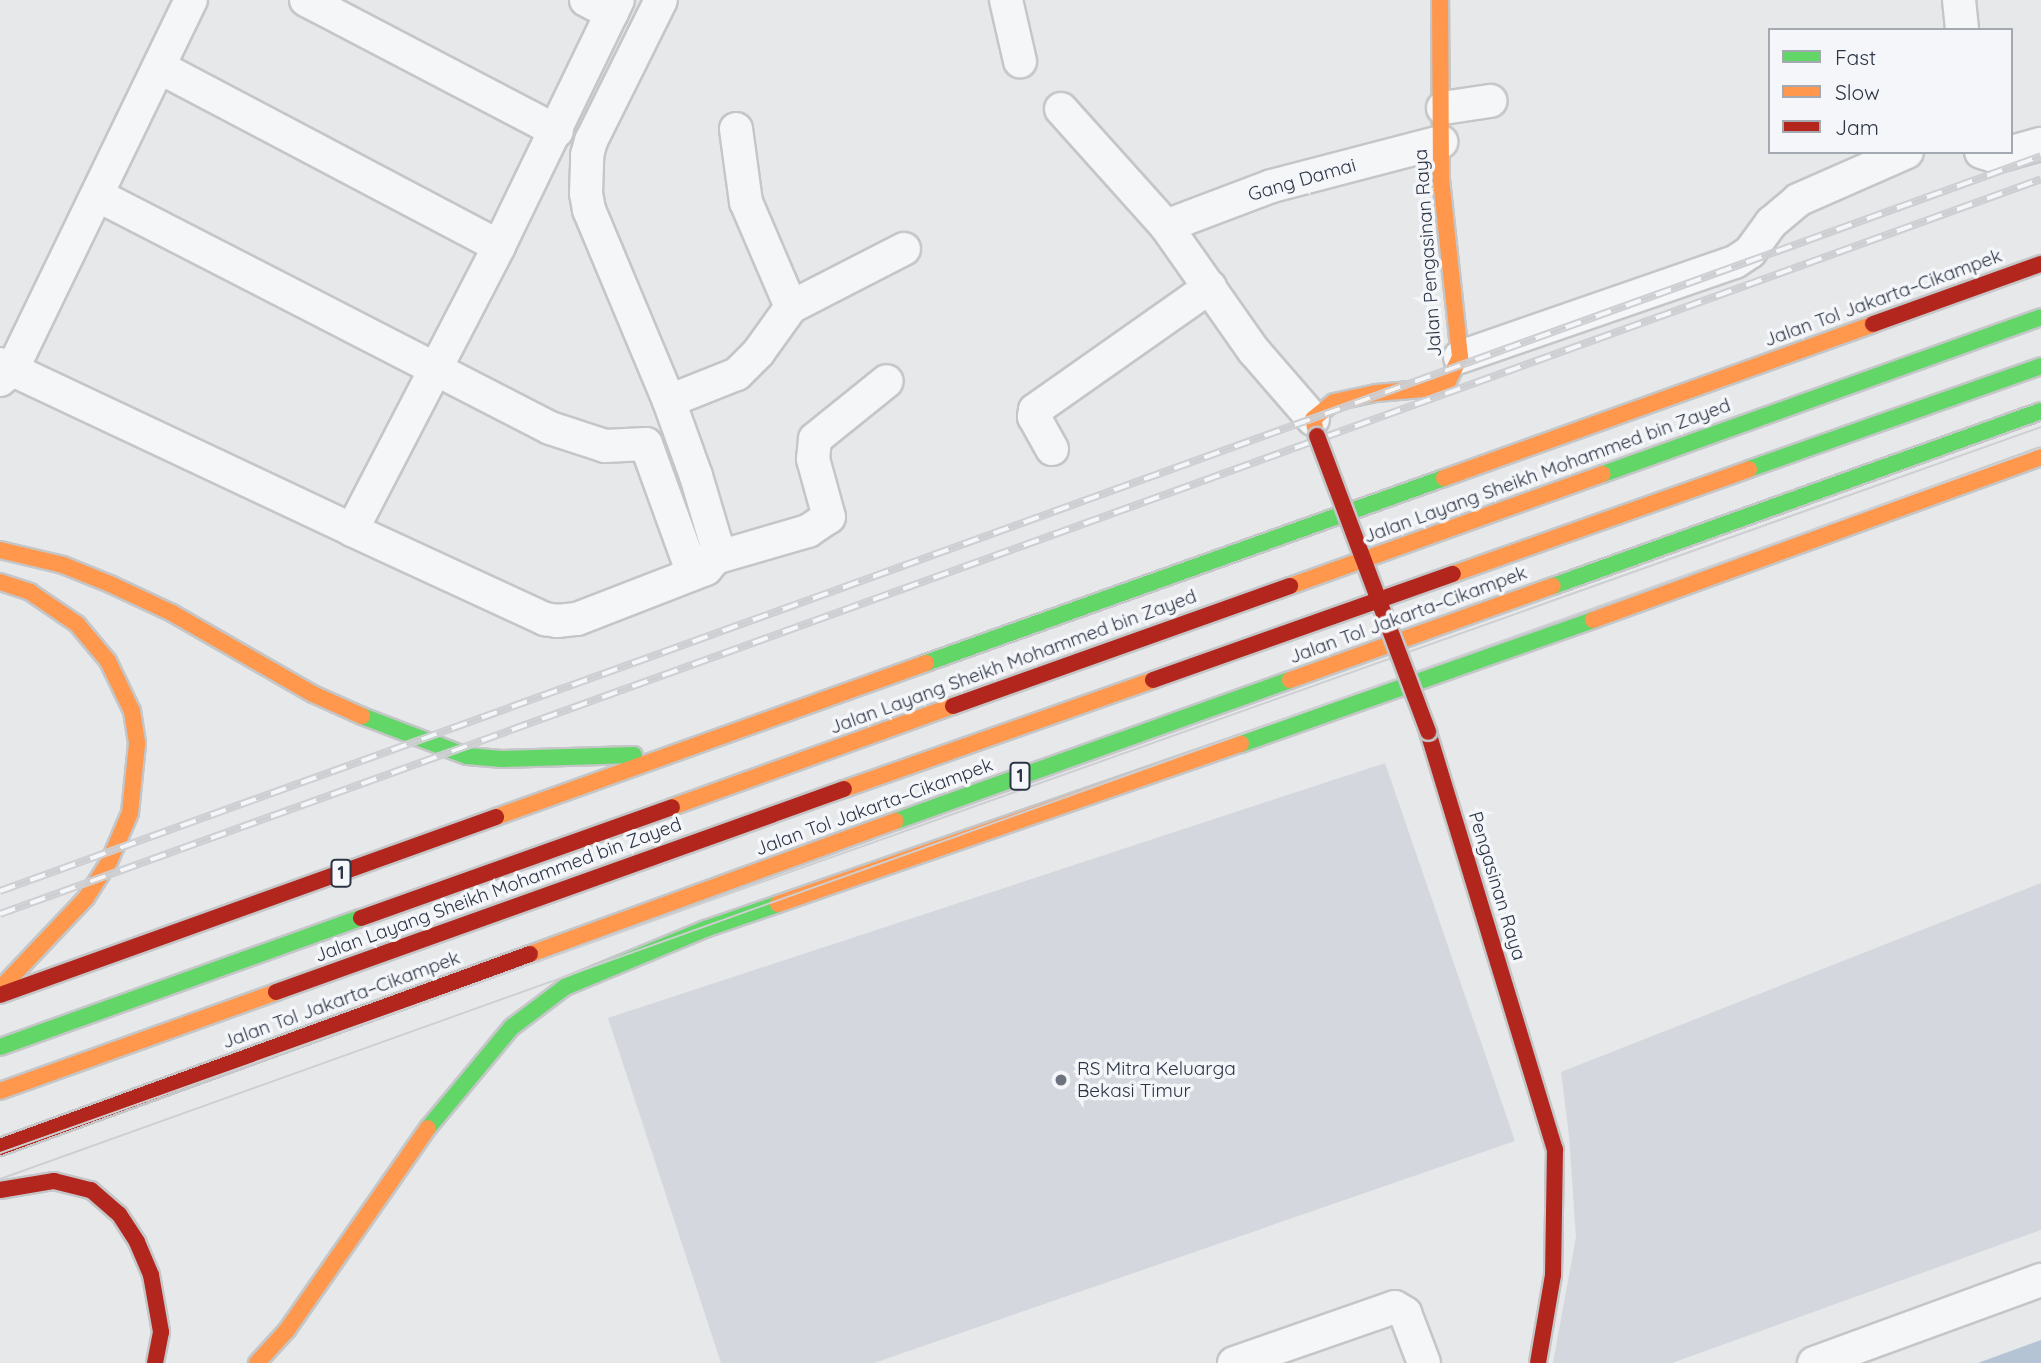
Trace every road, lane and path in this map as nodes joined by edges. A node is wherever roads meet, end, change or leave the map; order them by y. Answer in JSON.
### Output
{"nodes":[{"id":1,"x":191,"y":0,"type":"edge"},
{"id":2,"x":306,"y":0,"type":"edge"},
{"id":3,"x":661,"y":0,"type":"edge"},
{"id":4,"x":1006,"y":0,"type":"edge"},
{"id":5,"x":1440,"y":0,"type":"edge"},
{"id":6,"x":1959,"y":0,"type":"edge"},
{"id":7,"x":605,"y":4,"type":"edge"},
{"id":8,"x":1962,"y":28,"type":"edge"},
{"id":9,"x":1020,"y":61,"type":"dead end"},
{"id":10,"x":159,"y":67,"type":"junction"},
{"id":11,"x":1490,"y":102,"type":"dead end"},
{"id":12,"x":1443,"y":108,"type":"junction"},
{"id":13,"x":1061,"y":109,"type":"dead end"},
{"id":14,"x":736,"y":129,"type":"dead end"},
{"id":15,"x":556,"y":131,"type":"junction"},
{"id":16,"x":1441,"y":142,"type":"junction"},
{"id":17,"x":2041,"y":144,"type":"edge"},
{"id":18,"x":2013,"y":151,"type":"edge"},
{"id":19,"x":1902,"y":154,"type":"edge"},
{"id":20,"x":97,"y":195,"type":"junction"},
{"id":21,"x":1166,"y":226,"type":"junction"},
{"id":22,"x":499,"y":246,"type":"junction"},
{"id":23,"x":904,"y":249,"type":"dead end"},
{"id":24,"x":2041,"y":264,"type":"edge"},
{"id":25,"x":1210,"y":287,"type":"junction"},
{"id":26,"x":791,"y":307,"type":"junction"},
{"id":27,"x":2041,"y":317,"type":"edge"},
{"id":28,"x":1460,"y":357,"type":"junction"},
{"id":29,"x":2041,"y":366,"type":"edge"},
{"id":30,"x":437,"y":370,"type":"junction"},
{"id":31,"x":4,"y":372,"type":"edge"},
{"id":32,"x":887,"y":381,"type":"dead end"},
{"id":33,"x":668,"y":401,"type":"junction"},
{"id":34,"x":2041,"y":411,"type":"edge"},
{"id":35,"x":1315,"y":428,"type":"junction"},
{"id":36,"x":1052,"y":449,"type":"dead end"},
{"id":37,"x":2041,"y":457,"type":"edge"},
{"id":38,"x":352,"y":530,"type":"junction"},
{"id":39,"x":0,"y":550,"type":"edge"},
{"id":40,"x":704,"y":566,"type":"junction"},
{"id":41,"x":0,"y":582,"type":"edge"},
{"id":42,"x":681,"y":751,"type":"junction"},
{"id":43,"x":0,"y":989,"type":"edge"},
{"id":44,"x":0,"y":995,"type":"edge"},
{"id":45,"x":0,"y":1047,"type":"edge"},
{"id":46,"x":0,"y":1091,"type":"edge"},
{"id":47,"x":0,"y":1147,"type":"edge"},
{"id":48,"x":0,"y":1190,"type":"edge"},
{"id":49,"x":2041,"y":1280,"type":"edge"},
{"id":50,"x":155,"y":1363,"type":"edge"},
{"id":51,"x":257,"y":1363,"type":"edge"},
{"id":52,"x":1234,"y":1363,"type":"edge"},
{"id":53,"x":1424,"y":1363,"type":"edge"},
{"id":54,"x":1538,"y":1363,"type":"edge"},
{"id":55,"x":1814,"y":1363,"type":"edge"}],
"edges":[{"from":1,"to":10,"type":"street"},
{"from":2,"to":15,"type":"street"},
{"from":3,"to":33,"type":"street"},
{"from":4,"to":9,"type":"street"},
{"from":5,"to":12,"type":"main road","name":"Jalan Pengasinan Raya"},
{"from":6,"to":8,"type":"street"},
{"from":7,"to":15,"type":"street"},
{"from":10,"to":20,"type":"street"},
{"from":10,"to":22,"type":"street"},
{"from":11,"to":12,"type":"street"},
{"from":12,"to":16,"type":"main road","name":"Jalan Pengasinan Raya"},
{"from":13,"to":21,"type":"street"},
{"from":14,"to":26,"type":"street"},
{"from":15,"to":22,"type":"street"},
{"from":16,"to":21,"type":"street","name":"Gang Damai"},
{"from":16,"to":28,"type":"main road","name":"Jalan Pengasinan Raya"},
{"from":17,"to":18,"type":"street"},
{"from":19,"to":28,"type":"street"},
{"from":20,"to":30,"type":"street"},
{"from":20,"to":31,"type":"street"},
{"from":21,"to":25,"type":"street"},
{"from":22,"to":30,"type":"street"},
{"from":23,"to":26,"type":"street"},
{"from":24,"to":42,"type":"main road","name":"Jalan Tol Jakarta–Cikampek","number":"1"},
{"from":25,"to":35,"type":"street"},
{"from":25,"to":36,"type":"street"},
{"from":26,"to":33,"type":"street"},
{"from":27,"to":45,"type":"main road","name":"Jalan Layang Sheikh Mohammed bin Zayed","bridge":true},
{"from":28,"to":35,"type":"main road","name":"Jalan Pengasinan Raya"},
{"from":29,"to":46,"type":"main road","name":"Jalan Layang Sheikh Mohammed bin Zayed","bridge":true},
{"from":30,"to":38,"type":"street"},
{"from":30,"to":40,"type":"street"},
{"from":31,"to":38,"type":"street"},
{"from":32,"to":40,"type":"street"},
{"from":33,"to":40,"type":"street"},
{"from":34,"to":47,"type":"main road","name":"Jalan Tol Jakarta–Cikampek","number":"1"},
{"from":35,"to":54,"type":"main road","name":"Pengasinan Raya","bridge":true},
{"from":37,"to":51,"type":"main road"},
{"from":38,"to":40,"type":"street"},
{"from":39,"to":42,"type":"main road"},
{"from":41,"to":43,"type":"main road"},
{"from":42,"to":44,"type":"main road","name":"Jalan Tol Jakarta–Cikampek","number":"1"},
{"from":48,"to":50,"type":"main road"},
{"from":49,"to":55,"type":"street"},
{"from":52,"to":53,"type":"street"}]}
